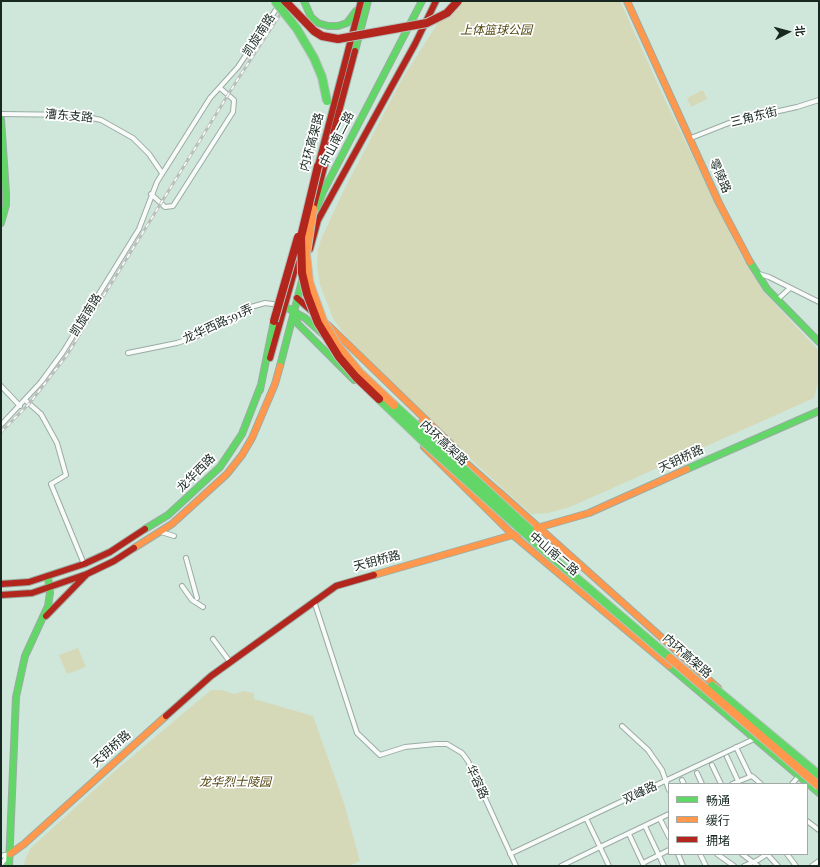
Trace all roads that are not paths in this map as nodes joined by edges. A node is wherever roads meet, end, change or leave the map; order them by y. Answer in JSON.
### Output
{"nodes":[{"id":1,"x":274,"y":1,"type":"edge"},
{"id":2,"x":283,"y":1,"type":"edge"},
{"id":3,"x":304,"y":1,"type":"edge"},
{"id":4,"x":361,"y":1,"type":"edge"},
{"id":5,"x":368,"y":1,"type":"edge"},
{"id":6,"x":422,"y":1,"type":"edge"},
{"id":7,"x":436,"y":1,"type":"edge"},
{"id":8,"x":458,"y":1,"type":"edge"},
{"id":9,"x":627,"y":1,"type":"edge"},
{"id":10,"x":220,"y":88,"type":"junction"},
{"id":11,"x":819,"y":100,"type":"edge"},
{"id":12,"x":1,"y":114,"type":"edge"},
{"id":13,"x":1,"y":119,"type":"edge"},
{"id":14,"x":691,"y":138,"type":"junction"},
{"id":15,"x":324,"y":143,"type":"junction"},
{"id":16,"x":162,"y":173,"type":"junction"},
{"id":17,"x":151,"y":194,"type":"junction"},
{"id":18,"x":307,"y":207,"type":"junction"},
{"id":19,"x":1,"y":223,"type":"edge"},
{"id":20,"x":756,"y":273,"type":"junction"},
{"id":21,"x":790,"y":288,"type":"junction"},
{"id":22,"x":297,"y":298,"type":"junction"},
{"id":23,"x":777,"y":300,"type":"junction"},
{"id":24,"x":819,"y":302,"type":"edge"},
{"id":25,"x":284,"y":306,"type":"junction"},
{"id":26,"x":293,"y":312,"type":"junction"},
{"id":27,"x":819,"y":342,"type":"edge"},
{"id":28,"x":128,"y":353,"type":"dead end"},
{"id":29,"x":1,"y":386,"type":"edge"},
{"id":30,"x":260,"y":390,"type":"junction"},
{"id":31,"x":386,"y":396,"type":"junction"},
{"id":32,"x":25,"y":400,"type":"junction"},
{"id":33,"x":20,"y":406,"type":"junction"},
{"id":34,"x":819,"y":411,"type":"edge"},
{"id":35,"x":1,"y":425,"type":"edge"},
{"id":36,"x":501,"y":494,"type":"junction"},
{"id":37,"x":541,"y":528,"type":"junction"},
{"id":38,"x":161,"y":532,"type":"junction"},
{"id":39,"x":174,"y":536,"type":"dead end"},
{"id":40,"x":514,"y":536,"type":"junction"},
{"id":41,"x":186,"y":558,"type":"dead end"},
{"id":42,"x":84,"y":564,"type":"junction"},
{"id":43,"x":87,"y":574,"type":"junction"},
{"id":44,"x":48,"y":578,"type":"junction"},
{"id":45,"x":1,"y":584,"type":"edge"},
{"id":46,"x":182,"y":586,"type":"dead end"},
{"id":47,"x":50,"y":588,"type":"junction"},
{"id":48,"x":1,"y":596,"type":"edge"},
{"id":49,"x":197,"y":598,"type":"dead end"},
{"id":50,"x":314,"y":601,"type":"junction"},
{"id":51,"x":203,"y":607,"type":"dead end"},
{"id":52,"x":41,"y":622,"type":"junction"},
{"id":53,"x":213,"y":639,"type":"dead end"},
{"id":54,"x":230,"y":662,"type":"junction"},
{"id":55,"x":622,"y":726,"type":"dead end"},
{"id":56,"x":767,"y":727,"type":"junction"},
{"id":57,"x":755,"y":738,"type":"junction"},
{"id":58,"x":736,"y":747,"type":"junction"},
{"id":59,"x":727,"y":757,"type":"dead end"},
{"id":60,"x":712,"y":765,"type":"dead end"},
{"id":61,"x":819,"y":770,"type":"edge"},
{"id":62,"x":697,"y":773,"type":"dead end"},
{"id":63,"x":819,"y":775,"type":"edge"},
{"id":64,"x":750,"y":776,"type":"junction"},
{"id":65,"x":799,"y":776,"type":"junction"},
{"id":66,"x":664,"y":781,"type":"junction"},
{"id":67,"x":702,"y":783,"type":"edge"},
{"id":68,"x":721,"y":783,"type":"edge"},
{"id":69,"x":734,"y":783,"type":"edge"},
{"id":70,"x":760,"y":783,"type":"edge"},
{"id":71,"x":793,"y":783,"type":"edge"},
{"id":72,"x":807,"y":783,"type":"edge"},
{"id":73,"x":808,"y":784,"type":"edge"},
{"id":74,"x":819,"y":786,"type":"edge"},
{"id":75,"x":668,"y":788,"type":"edge"},
{"id":76,"x":819,"y":793,"type":"edge"},
{"id":77,"x":668,"y":814,"type":"edge"},
{"id":78,"x":586,"y":818,"type":"junction"},
{"id":79,"x":660,"y":818,"type":"junction"},
{"id":80,"x":808,"y":822,"type":"edge"},
{"id":81,"x":645,"y":826,"type":"junction"},
{"id":82,"x":819,"y":830,"type":"edge"},
{"id":83,"x":629,"y":834,"type":"junction"},
{"id":84,"x":668,"y":835,"type":"edge"},
{"id":85,"x":600,"y":847,"type":"junction"},
{"id":86,"x":668,"y":850,"type":"edge"},
{"id":87,"x":10,"y":854,"type":"junction"},
{"id":88,"x":510,"y":854,"type":"junction"},
{"id":89,"x":659,"y":855,"type":"junction"},
{"id":90,"x":678,"y":855,"type":"edge"},
{"id":91,"x":700,"y":855,"type":"edge"},
{"id":92,"x":718,"y":855,"type":"edge"},
{"id":93,"x":744,"y":855,"type":"edge"},
{"id":94,"x":765,"y":855,"type":"edge"},
{"id":95,"x":768,"y":855,"type":"edge"},
{"id":96,"x":788,"y":855,"type":"edge"},
{"id":97,"x":1,"y":856,"type":"edge"},
{"id":98,"x":754,"y":862,"type":"junction"},
{"id":99,"x":1,"y":864,"type":"edge"},
{"id":100,"x":644,"y":864,"type":"edge"},
{"id":101,"x":9,"y":866,"type":"edge"},
{"id":102,"x":516,"y":866,"type":"edge"},
{"id":103,"x":561,"y":866,"type":"edge"},
{"id":104,"x":609,"y":866,"type":"edge"},
{"id":105,"x":664,"y":866,"type":"edge"},
{"id":106,"x":683,"y":866,"type":"edge"},
{"id":107,"x":706,"y":866,"type":"edge"},
{"id":108,"x":734,"y":866,"type":"edge"},
{"id":109,"x":744,"y":866,"type":"edge"},
{"id":110,"x":758,"y":866,"type":"edge"},
{"id":111,"x":778,"y":866,"type":"edge"},
{"id":112,"x":796,"y":866,"type":"edge"}],
"edges":[{"from":1,"to":15,"type":"main road","bridge":true},
{"from":2,"to":8,"type":"main road","bridge":true},
{"from":2,"to":10,"type":"street","name":"凯旋南路"},
{"from":3,"to":4,"type":"main road"},
{"from":4,"to":15,"type":"main road","name":"内环高架路"},
{"from":5,"to":31,"type":"main road","name":"内环高架路","bridge":true},
{"from":6,"to":25,"type":"main road","name":"中山南二路"},
{"from":7,"to":22,"type":"main road","name":"中山南二路"},
{"from":9,"to":14,"type":"main road","name":"零陵路"},
{"from":10,"to":16,"type":"street","name":"凯旋南路"},
{"from":10,"to":17,"type":"street"},
{"from":11,"to":14,"type":"street","name":"三角东街"},
{"from":12,"to":16,"type":"street","name":"漕东支路"},
{"from":13,"to":19,"type":"main road"},
{"from":14,"to":20,"type":"main road","name":"零陵路"},
{"from":15,"to":18,"type":"main road","name":"内环高架路","bridge":true},
{"from":16,"to":17,"type":"street","name":"凯旋南路"},
{"from":17,"to":32,"type":"street","name":"凯旋南路"},
{"from":18,"to":30,"type":"main road","bridge":true},
{"from":18,"to":74,"type":"main road","name":"内环高架路","bridge":true},
{"from":20,"to":21,"type":"street"},
{"from":20,"to":23,"type":"main road","name":"零陵路"},
{"from":21,"to":23,"type":"street"},
{"from":21,"to":24,"type":"street"},
{"from":22,"to":26,"type":"main road","name":"中山南二路"},
{"from":22,"to":36,"type":"main road","name":"中山南二路"},
{"from":23,"to":27,"type":"main road","name":"零陵路"},
{"from":25,"to":26,"type":"main road","name":"中山南二路"},
{"from":25,"to":28,"type":"street","name":"龙华西路591弄"},
{"from":25,"to":30,"type":"main road","name":"龙华西路"},
{"from":26,"to":36,"type":"main road","name":"中山南二路"},
{"from":26,"to":38,"type":"main road","name":"龙华西路"},
{"from":26,"to":40,"type":"main road","name":"中山南二路"},
{"from":29,"to":33,"type":"street"},
{"from":30,"to":42,"type":"main road","name":"龙华西路"},
{"from":31,"to":36,"type":"main road"},
{"from":31,"to":63,"type":"main road","name":"内环高架路","bridge":true},
{"from":32,"to":33,"type":"street","name":"凯旋南路"},
{"from":32,"to":42,"type":"street"},
{"from":33,"to":35,"type":"street","name":"凯旋南路"},
{"from":34,"to":37,"type":"main road","name":"天钥桥路"},
{"from":36,"to":37,"type":"main road","name":"中山南二路"},
{"from":37,"to":40,"type":"main road","name":"天钥桥路"},
{"from":37,"to":56,"type":"main road","name":"中山南二路"},
{"from":38,"to":39,"type":"street"},
{"from":38,"to":43,"type":"main road","name":"龙华西路"},
{"from":40,"to":50,"type":"main road","name":"天钥桥路"},
{"from":40,"to":57,"type":"main road","name":"中山南二路"},
{"from":41,"to":49,"type":"street"},
{"from":42,"to":44,"type":"main road","name":"龙华西路"},
{"from":43,"to":47,"type":"main road","name":"龙华西路"},
{"from":43,"to":52,"type":"main road"},
{"from":44,"to":45,"type":"main road","name":"龙华西路"},
{"from":44,"to":47,"type":"main road"},
{"from":46,"to":51,"type":"street"},
{"from":47,"to":48,"type":"main road","name":"龙华西路"},
{"from":47,"to":52,"type":"main road"},
{"from":50,"to":54,"type":"main road","name":"天钥桥路"},
{"from":50,"to":88,"type":"street","name":"华容路"},
{"from":52,"to":87,"type":"main road"},
{"from":53,"to":54,"type":"street"},
{"from":54,"to":87,"type":"main road","name":"天钥桥路"},
{"from":55,"to":66,"type":"street"},
{"from":56,"to":57,"type":"street","name":"双峰路"},
{"from":56,"to":61,"type":"main road","name":"中山南二路"},
{"from":57,"to":58,"type":"street","name":"双峰路"},
{"from":57,"to":65,"type":"main road","name":"中山南二路"},
{"from":58,"to":64,"type":"street"},
{"from":58,"to":66,"type":"street","name":"双峰路"},
{"from":59,"to":69,"type":"street"},
{"from":60,"to":68,"type":"street"},
{"from":62,"to":67,"type":"street"},
{"from":64,"to":69,"type":"street"},
{"from":64,"to":70,"type":"street"},
{"from":65,"to":71,"type":"street"},
{"from":65,"to":72,"type":"main road","name":"中山南二路"},
{"from":66,"to":75,"type":"street"},
{"from":66,"to":78,"type":"street","name":"双峰路"},
{"from":73,"to":76,"type":"main road","name":"中山南二路"},
{"from":77,"to":79,"type":"street"},
{"from":78,"to":85,"type":"street"},
{"from":78,"to":88,"type":"street","name":"双峰路"},
{"from":79,"to":81,"type":"street"},
{"from":79,"to":84,"type":"street"},
{"from":80,"to":82,"type":"street"},
{"from":81,"to":83,"type":"street"},
{"from":81,"to":89,"type":"street"},
{"from":83,"to":85,"type":"street"},
{"from":83,"to":100,"type":"street"},
{"from":85,"to":103,"type":"street"},
{"from":85,"to":104,"type":"street"},
{"from":86,"to":89,"type":"street"},
{"from":87,"to":97,"type":"street"},
{"from":87,"to":99,"type":"street"},
{"from":87,"to":101,"type":"main road"},
{"from":88,"to":102,"type":"street","name":"华容路"},
{"from":89,"to":100,"type":"street"},
{"from":89,"to":105,"type":"street"},
{"from":90,"to":106,"type":"street"},
{"from":91,"to":107,"type":"street"},
{"from":92,"to":108,"type":"street"},
{"from":93,"to":98,"type":"street"},
{"from":94,"to":98,"type":"street"},
{"from":95,"to":111,"type":"street"},
{"from":96,"to":112,"type":"street"},
{"from":98,"to":109,"type":"street"},
{"from":98,"to":110,"type":"street"}]}
